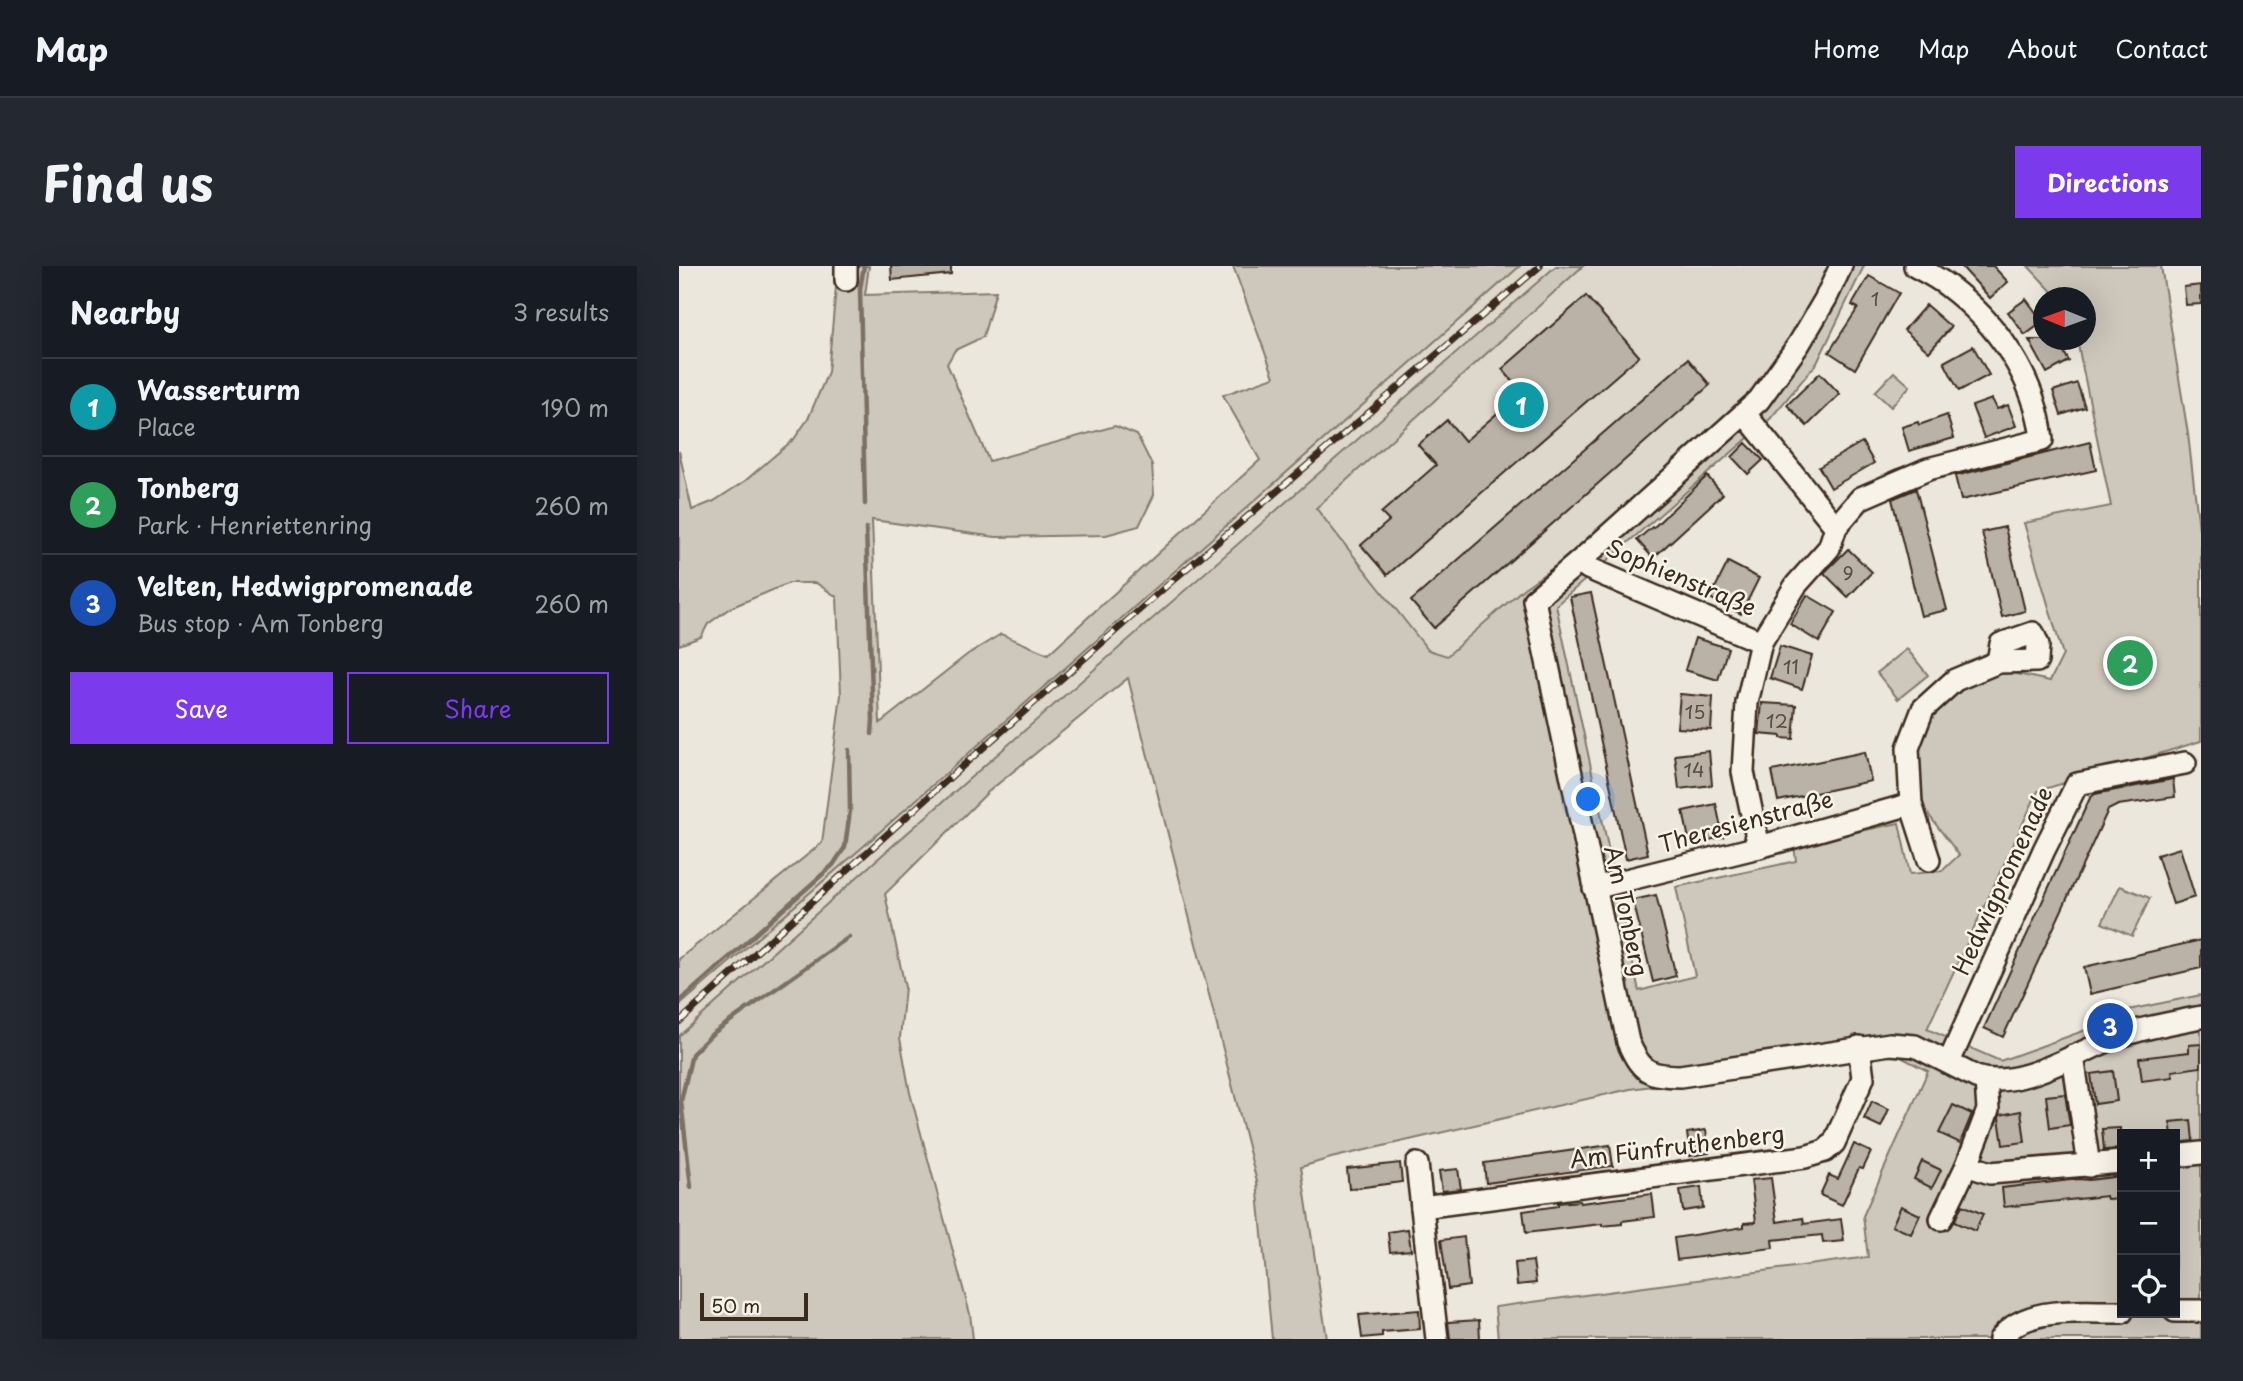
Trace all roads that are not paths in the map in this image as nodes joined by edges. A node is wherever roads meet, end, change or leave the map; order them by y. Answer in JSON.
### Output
{"nodes":[{"id":1,"x":1841,"y":266,"type":"edge"},
{"id":2,"x":1915,"y":266,"type":"edge"},
{"id":3,"x":1745,"y":414,"type":"junction"},
{"id":4,"x":1836,"y":527,"type":"junction"},
{"id":5,"x":1581,"y":561,"type":"junction"},
{"id":6,"x":1761,"y":642,"type":"junction"},
{"id":7,"x":1999,"y":662,"type":"dead end"},
{"id":8,"x":2185,"y":763,"type":"dead end"},
{"id":9,"x":1911,"y":804,"type":"junction"},
{"id":10,"x":1759,"y":847,"type":"junction"},
{"id":11,"x":1929,"y":859,"type":"dead end"},
{"id":12,"x":1594,"y":888,"type":"junction"},
{"id":13,"x":2201,"y":1017,"type":"edge"},
{"id":14,"x":1859,"y":1047,"type":"junction"},
{"id":15,"x":2073,"y":1056,"type":"junction"},
{"id":16,"x":1949,"y":1062,"type":"junction"},
{"id":17,"x":1986,"y":1081,"type":"junction"},
{"id":18,"x":2201,"y":1153,"type":"edge"},
{"id":19,"x":2180,"y":1155,"type":"edge"},
{"id":20,"x":2117,"y":1163,"type":"edge"},
{"id":21,"x":1416,"y":1164,"type":"dead end"},
{"id":22,"x":1967,"y":1165,"type":"junction"},
{"id":23,"x":2089,"y":1166,"type":"junction"},
{"id":24,"x":1422,"y":1207,"type":"junction"},
{"id":25,"x":1941,"y":1219,"type":"dead end"},
{"id":26,"x":2180,"y":1311,"type":"edge"},
{"id":27,"x":2201,"y":1311,"type":"edge"},
{"id":28,"x":2117,"y":1312,"type":"edge"},
{"id":29,"x":1437,"y":1339,"type":"edge"},
{"id":30,"x":2000,"y":1339,"type":"edge"}],
"edges":[{"from":1,"to":3,"type":"street","name":"Am Tonberg"},
{"from":2,"to":4,"type":"street"},
{"from":3,"to":4,"type":"street"},
{"from":3,"to":5,"type":"street","name":"Am Tonberg"},
{"from":4,"to":6,"type":"street"},
{"from":5,"to":6,"type":"street","name":"Sophienstraße"},
{"from":5,"to":12,"type":"street","name":"Am Tonberg"},
{"from":6,"to":10,"type":"street"},
{"from":7,"to":9,"type":"street"},
{"from":8,"to":16,"type":"street","name":"Hedwigpromenade"},
{"from":9,"to":10,"type":"street","name":"Theresienstraße"},
{"from":9,"to":11,"type":"street"},
{"from":10,"to":12,"type":"street","name":"Theresienstraße"},
{"from":12,"to":14,"type":"street","name":"Am Tonberg"},
{"from":13,"to":15,"type":"street"},
{"from":14,"to":16,"type":"street","name":"Am Tonberg"},
{"from":14,"to":24,"type":"street","name":"Am Fünfruthenberg"},
{"from":15,"to":17,"type":"street"},
{"from":15,"to":23,"type":"street"},
{"from":16,"to":17,"type":"street","name":"Am Tonberg"},
{"from":17,"to":22,"type":"street"},
{"from":18,"to":19,"type":"street"},
{"from":20,"to":23,"type":"street"},
{"from":21,"to":24,"type":"street"},
{"from":22,"to":23,"type":"street"},
{"from":22,"to":25,"type":"street"},
{"from":24,"to":29,"type":"street"},
{"from":26,"to":27,"type":"street"},
{"from":28,"to":30,"type":"street"}]}
